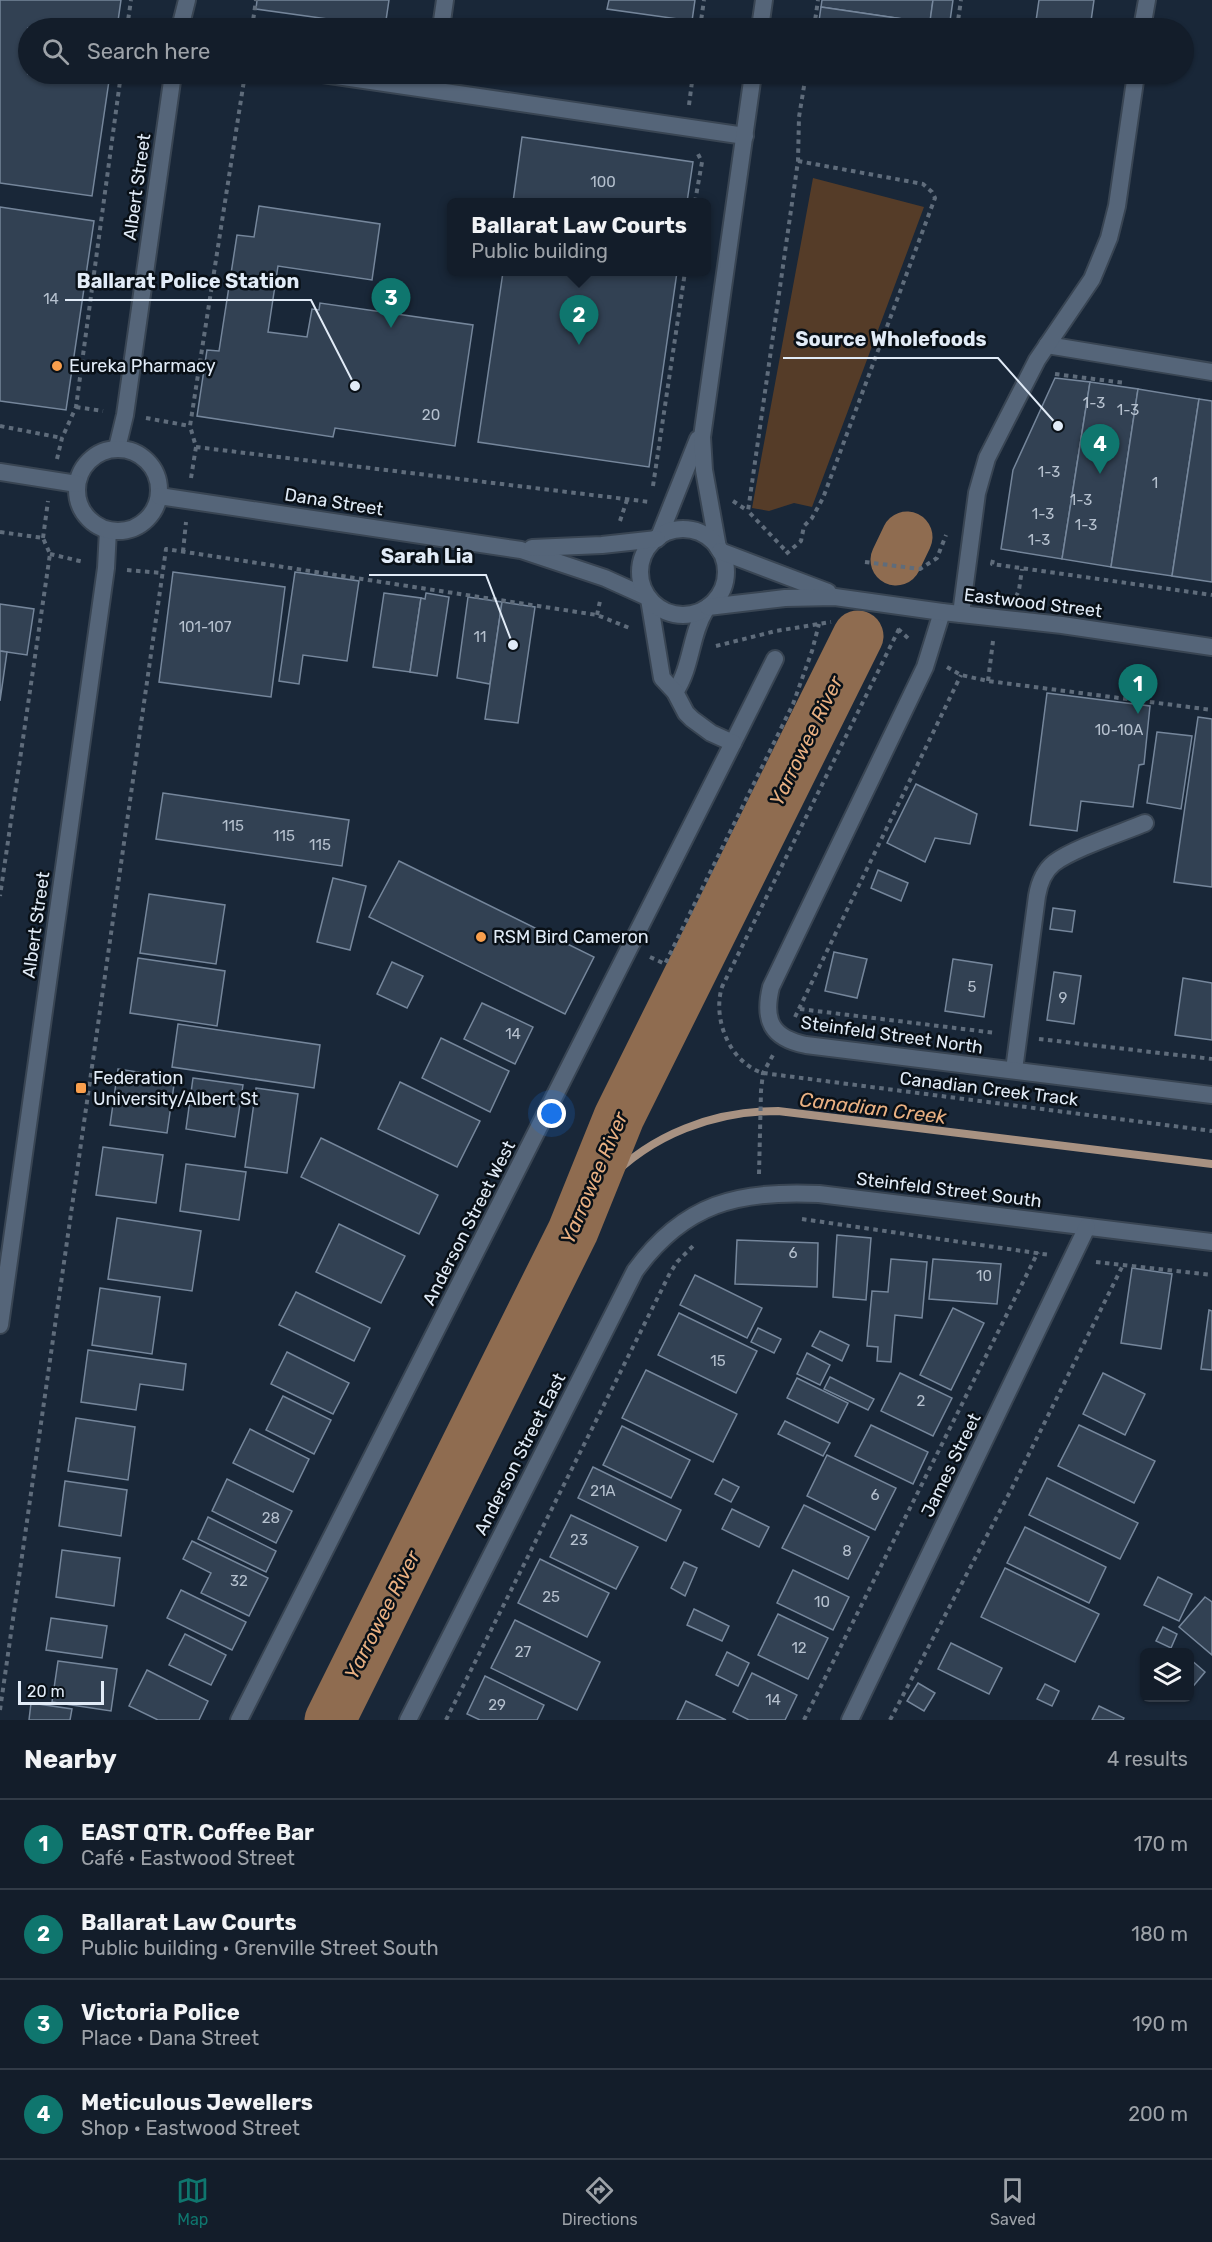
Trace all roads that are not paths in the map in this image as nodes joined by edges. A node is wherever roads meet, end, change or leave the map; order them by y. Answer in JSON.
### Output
{"nodes":[{"id":1,"x":182,"y":0,"type":"edge"},
{"id":2,"x":187,"y":0,"type":"edge"},
{"id":3,"x":445,"y":0,"type":"edge"},
{"id":4,"x":764,"y":0,"type":"edge"},
{"id":5,"x":1147,"y":0,"type":"edge"},
{"id":6,"x":181,"y":18,"type":"edge"},
{"id":7,"x":182,"y":18,"type":"edge"},
{"id":8,"x":442,"y":18,"type":"edge"},
{"id":9,"x":761,"y":18,"type":"edge"},
{"id":10,"x":1144,"y":18,"type":"edge"},
{"id":11,"x":172,"y":84,"type":"edge"},
{"id":12,"x":450,"y":84,"type":"edge"},
{"id":13,"x":752,"y":84,"type":"edge"},
{"id":14,"x":1135,"y":84,"type":"edge"},
{"id":15,"x":745,"y":136,"type":"junction"},
{"id":16,"x":1047,"y":345,"type":"junction"},
{"id":17,"x":1212,"y":372,"type":"edge"},
{"id":18,"x":702,"y":427,"type":"junction"},
{"id":19,"x":117,"y":448,"type":"junction"},
{"id":20,"x":0,"y":472,"type":"edge"},
{"id":21,"x":77,"y":484,"type":"junction"},
{"id":22,"x":159,"y":496,"type":"junction"},
{"id":23,"x":108,"y":530,"type":"junction"},
{"id":24,"x":658,"y":538,"type":"junction"},
{"id":25,"x":504,"y":547,"type":"junction"},
{"id":26,"x":719,"y":549,"type":"junction"},
{"id":27,"x":648,"y":598,"type":"junction"},
{"id":28,"x":849,"y":598,"type":"junction"},
{"id":29,"x":707,"y":608,"type":"junction"},
{"id":30,"x":942,"y":612,"type":"junction"},
{"id":31,"x":961,"y":614,"type":"junction"},
{"id":32,"x":1212,"y":647,"type":"edge"},
{"id":33,"x":775,"y":659,"type":"dead end"},
{"id":34,"x":675,"y":692,"type":"junction"},
{"id":35,"x":733,"y":743,"type":"junction"},
{"id":36,"x":1145,"y":823,"type":"dead end"},
{"id":37,"x":1014,"y":1070,"type":"junction"},
{"id":38,"x":1212,"y":1095,"type":"edge"},
{"id":39,"x":687,"y":1221,"type":"joint"},
{"id":40,"x":1087,"y":1227,"type":"junction"},
{"id":41,"x":1212,"y":1242,"type":"edge"},
{"id":42,"x":0,"y":1325,"type":"edge"},
{"id":43,"x":239,"y":1720,"type":"edge"},
{"id":44,"x":408,"y":1720,"type":"edge"},
{"id":45,"x":850,"y":1720,"type":"edge"}],
"edges":[{"from":1,"to":6,"type":"street"},
{"from":2,"to":7,"type":"street"},
{"from":3,"to":8,"type":"street"},
{"from":4,"to":9,"type":"street"},
{"from":5,"to":10,"type":"street"},
{"from":11,"to":19,"type":"street","name":"Albert Street"},
{"from":12,"to":15,"type":"street"},
{"from":13,"to":15,"type":"street"},
{"from":14,"to":16,"type":"street"},
{"from":15,"to":18,"type":"street"},
{"from":16,"to":17,"type":"street"},
{"from":16,"to":31,"type":"street"},
{"from":18,"to":24,"type":"street"},
{"from":18,"to":26,"type":"street"},
{"from":19,"to":21,"type":"street"},
{"from":19,"to":22,"type":"street"},
{"from":20,"to":21,"type":"street"},
{"from":21,"to":23,"type":"street"},
{"from":22,"to":23,"type":"street"},
{"from":22,"to":25,"type":"street","name":"Dana Street"},
{"from":23,"to":42,"type":"street","name":"Albert Street"},
{"from":24,"to":25,"type":"street","name":"Dana Street"},
{"from":24,"to":26,"type":"street"},
{"from":24,"to":27,"type":"street"},
{"from":25,"to":27,"type":"street","name":"Dana Street"},
{"from":26,"to":28,"type":"street","name":"Eastwood Street"},
{"from":26,"to":29,"type":"street"},
{"from":27,"to":29,"type":"street"},
{"from":27,"to":34,"type":"street"},
{"from":28,"to":29,"type":"street","name":"Eastwood Street"},
{"from":28,"to":30,"type":"street","name":"Eastwood Street"},
{"from":29,"to":34,"type":"street"},
{"from":30,"to":31,"type":"street","name":"Eastwood Street"},
{"from":30,"to":37,"type":"street","name":"Steinfeld Street North"},
{"from":31,"to":32,"type":"street","name":"Eastwood Street"},
{"from":33,"to":35,"type":"street","name":"Anderson Street West"},
{"from":34,"to":35,"type":"street"},
{"from":35,"to":43,"type":"street","name":"Anderson Street West"},
{"from":36,"to":37,"type":"street"},
{"from":37,"to":38,"type":"street","name":"Steinfeld Street North"},
{"from":39,"to":40,"type":"street","name":"Steinfeld Street South"},
{"from":39,"to":44,"type":"street","name":"Anderson Street East"},
{"from":40,"to":41,"type":"street","name":"Steinfeld Street South"},
{"from":40,"to":45,"type":"street","name":"James Street"}]}
